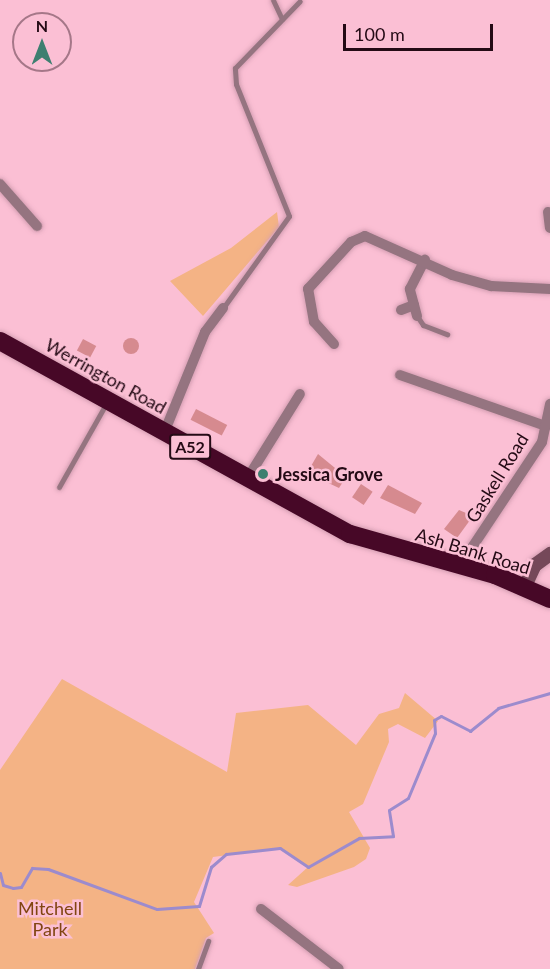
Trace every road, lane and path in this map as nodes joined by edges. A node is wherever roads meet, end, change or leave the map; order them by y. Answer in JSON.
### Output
{"nodes":[{"id":1,"x":273,"y":0,"type":"edge"},
{"id":2,"x":300,"y":1,"type":"edge"},
{"id":3,"x":282,"y":19,"type":"junction"},
{"id":4,"x":0,"y":184,"type":"edge"},
{"id":5,"x":548,"y":212,"type":"dead end"},
{"id":6,"x":38,"y":226,"type":"dead end"},
{"id":7,"x":547,"y":229,"type":"edge"},
{"id":8,"x":425,"y":260,"type":"junction"},
{"id":9,"x":550,"y":289,"type":"edge"},
{"id":10,"x":223,"y":308,"type":"joint"},
{"id":11,"x":401,"y":310,"type":"dead end"},
{"id":12,"x":415,"y":310,"type":"junction"},
{"id":13,"x":447,"y":334,"type":"dead end"},
{"id":14,"x":0,"y":340,"type":"edge"},
{"id":15,"x":334,"y":344,"type":"dead end"},
{"id":16,"x":399,"y":375,"type":"dead end"},
{"id":17,"x":300,"y":394,"type":"dead end"},
{"id":18,"x":107,"y":401,"type":"junction"},
{"id":19,"x":550,"y":404,"type":"edge"},
{"id":20,"x":546,"y":426,"type":"junction"},
{"id":21,"x":164,"y":433,"type":"junction"},
{"id":22,"x":247,"y":479,"type":"junction"},
{"id":23,"x":59,"y":487,"type":"dead end"},
{"id":24,"x":383,"y":547,"type":"joint"},
{"id":25,"x":550,"y":554,"type":"edge"},
{"id":26,"x":465,"y":566,"type":"junction"},
{"id":27,"x":525,"y":586,"type":"junction"},
{"id":28,"x":550,"y":599,"type":"edge"},
{"id":29,"x":261,"y":909,"type":"dead end"},
{"id":30,"x":208,"y":941,"type":"dead end"},
{"id":31,"x":198,"y":969,"type":"edge"},
{"id":32,"x":339,"y":969,"type":"edge"}],
"edges":[{"from":1,"to":3,"type":"lane"},
{"from":2,"to":3,"type":"lane"},
{"from":3,"to":10,"type":"lane"},
{"from":4,"to":6,"type":"street"},
{"from":5,"to":7,"type":"street"},
{"from":8,"to":9,"type":"street"},
{"from":8,"to":12,"type":"street"},
{"from":8,"to":15,"type":"street"},
{"from":10,"to":21,"type":"street"},
{"from":11,"to":12,"type":"street"},
{"from":12,"to":13,"type":"lane"},
{"from":14,"to":18,"type":"highway","name":"Werrington Road","number":"A52"},
{"from":16,"to":20,"type":"street"},
{"from":17,"to":22,"type":"street"},
{"from":18,"to":21,"type":"highway","name":"Werrington Road","number":"A52"},
{"from":18,"to":23,"type":"lane"},
{"from":19,"to":20,"type":"street","name":"Gaskell Road"},
{"from":20,"to":26,"type":"street","name":"Gaskell Road"},
{"from":21,"to":22,"type":"highway","name":"Werrington Road","number":"A52"},
{"from":22,"to":24,"type":"highway","name":"Werrington Road","number":"A52"},
{"from":24,"to":26,"type":"highway","name":"Ash Bank Road","number":"A52"},
{"from":25,"to":27,"type":"street"},
{"from":26,"to":27,"type":"highway","name":"Ash Bank Road","number":"A52"},
{"from":27,"to":28,"type":"highway","name":"Ash Bank Road","number":"A52"},
{"from":29,"to":32,"type":"street"},
{"from":30,"to":31,"type":"lane"}]}
